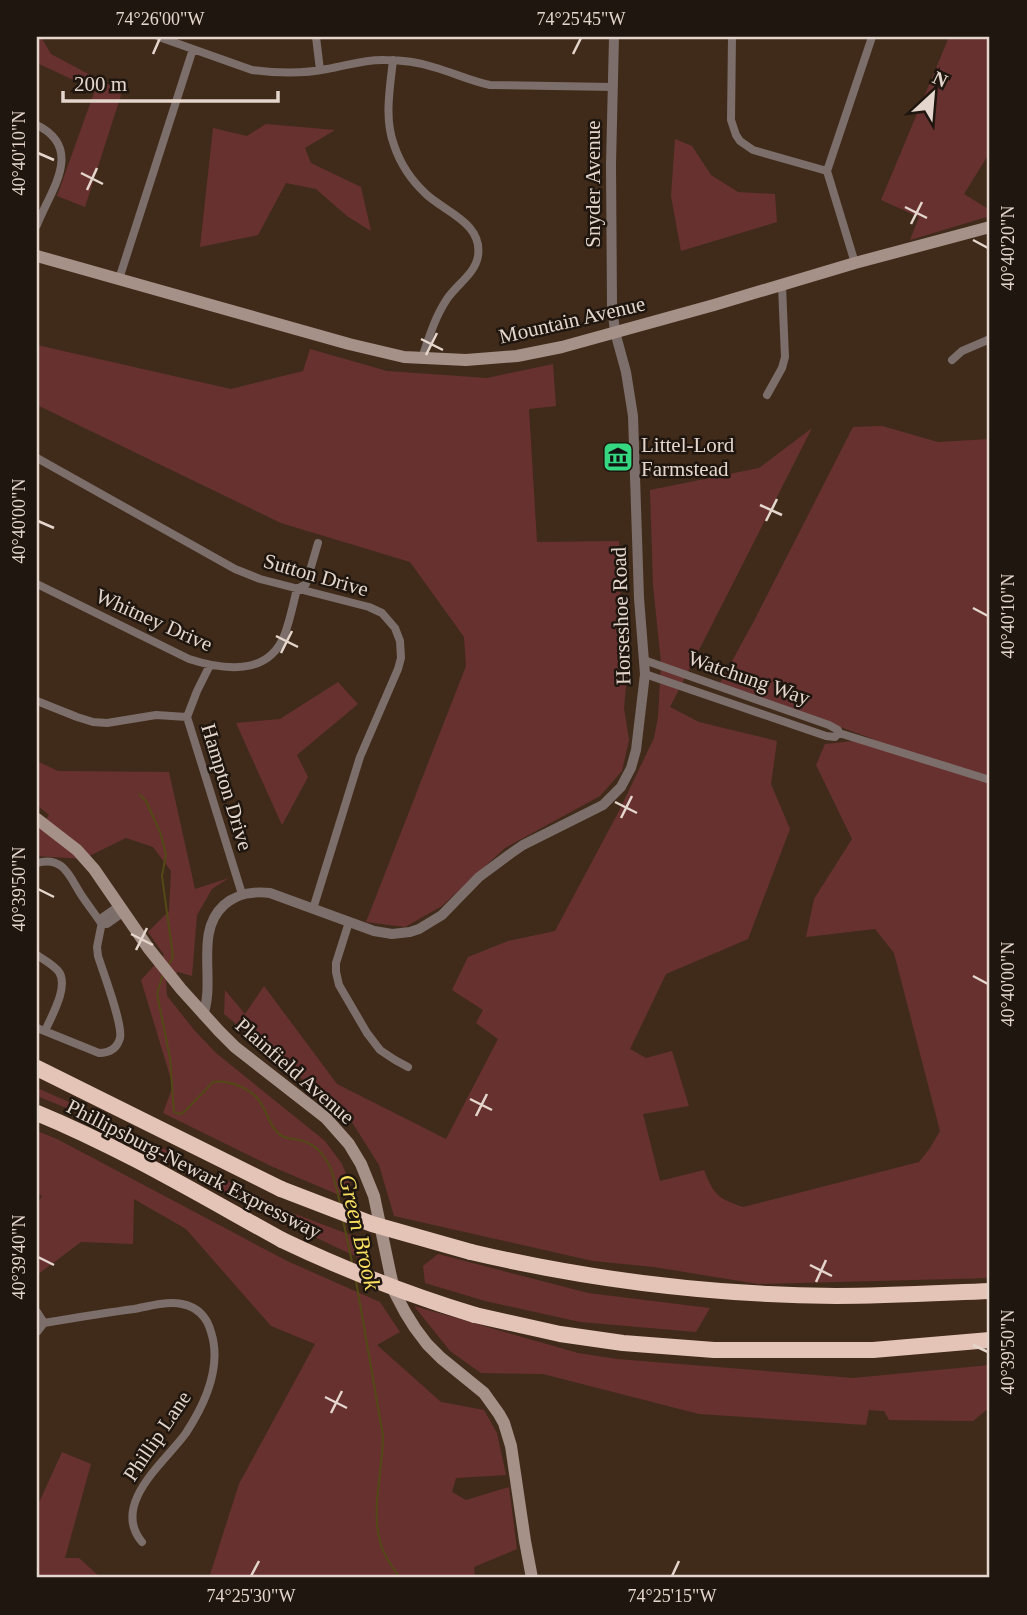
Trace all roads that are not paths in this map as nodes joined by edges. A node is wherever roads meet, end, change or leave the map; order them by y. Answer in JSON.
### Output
{"nodes":[{"id":1,"x":159,"y":37,"type":"edge"},
{"id":2,"x":316,"y":37,"type":"edge"},
{"id":3,"x":614,"y":37,"type":"edge"},
{"id":4,"x":732,"y":37,"type":"edge"},
{"id":5,"x":872,"y":37,"type":"edge"},
{"id":6,"x":193,"y":49,"type":"junction"},
{"id":7,"x":393,"y":60,"type":"junction"},
{"id":8,"x":320,"y":70,"type":"junction"},
{"id":9,"x":613,"y":87,"type":"junction"},
{"id":10,"x":37,"y":125,"type":"edge"},
{"id":11,"x":827,"y":171,"type":"junction"},
{"id":12,"x":37,"y":225,"type":"edge"},
{"id":13,"x":990,"y":227,"type":"edge"},
{"id":14,"x":37,"y":256,"type":"edge"},
{"id":15,"x":855,"y":263,"type":"junction"},
{"id":16,"x":119,"y":279,"type":"junction"},
{"id":17,"x":782,"y":286,"type":"junction"},
{"id":18,"x":615,"y":332,"type":"junction"},
{"id":19,"x":990,"y":339,"type":"edge"},
{"id":20,"x":422,"y":358,"type":"junction"},
{"id":21,"x":952,"y":360,"type":"dead end"},
{"id":22,"x":767,"y":395,"type":"dead end"},
{"id":23,"x":37,"y":458,"type":"edge"},
{"id":24,"x":318,"y":542,"type":"dead end"},
{"id":25,"x":37,"y":583,"type":"edge"},
{"id":26,"x":297,"y":589,"type":"junction"},
{"id":27,"x":644,"y":660,"type":"junction"},
{"id":28,"x":211,"y":665,"type":"junction"},
{"id":29,"x":645,"y":674,"type":"junction"},
{"id":30,"x":37,"y":701,"type":"edge"},
{"id":31,"x":187,"y":717,"type":"junction"},
{"id":32,"x":839,"y":733,"type":"junction"},
{"id":33,"x":990,"y":780,"type":"edge"},
{"id":34,"x":37,"y":819,"type":"edge"},
{"id":35,"x":37,"y":863,"type":"edge"},
{"id":36,"x":242,"y":894,"type":"junction"},
{"id":37,"x":122,"y":908,"type":"junction"},
{"id":38,"x":313,"y":909,"type":"junction"},
{"id":39,"x":349,"y":922,"type":"junction"},
{"id":40,"x":102,"y":923,"type":"junction"},
{"id":41,"x":37,"y":955,"type":"edge"},
{"id":42,"x":203,"y":1015,"type":"junction"},
{"id":43,"x":41,"y":1029,"type":"edge"},
{"id":44,"x":408,"y":1067,"type":"dead end"},
{"id":45,"x":37,"y":1068,"type":"edge"},
{"id":46,"x":37,"y":1113,"type":"edge"},
{"id":47,"x":990,"y":1290,"type":"edge"},
{"id":48,"x":37,"y":1312,"type":"edge"},
{"id":49,"x":44,"y":1322,"type":"junction"},
{"id":50,"x":37,"y":1332,"type":"edge"},
{"id":51,"x":990,"y":1340,"type":"edge"},
{"id":52,"x":142,"y":1542,"type":"dead end"},
{"id":53,"x":532,"y":1578,"type":"edge"}],
"edges":[{"from":1,"to":6,"type":"street"},
{"from":2,"to":8,"type":"street"},
{"from":3,"to":9,"type":"street","name":"Snyder Avenue"},
{"from":4,"to":11,"type":"street"},
{"from":5,"to":11,"type":"street"},
{"from":6,"to":8,"type":"street"},
{"from":6,"to":16,"type":"street"},
{"from":7,"to":8,"type":"street"},
{"from":7,"to":9,"type":"street"},
{"from":7,"to":20,"type":"street"},
{"from":9,"to":18,"type":"street","name":"Snyder Avenue"},
{"from":10,"to":12,"type":"street"},
{"from":11,"to":15,"type":"street"},
{"from":13,"to":15,"type":"main road","name":"Mountain Avenue"},
{"from":14,"to":16,"type":"main road","name":"Mountain Avenue"},
{"from":15,"to":17,"type":"main road","name":"Mountain Avenue"},
{"from":16,"to":20,"type":"main road","name":"Mountain Avenue"},
{"from":17,"to":18,"type":"main road","name":"Mountain Avenue"},
{"from":17,"to":22,"type":"street"},
{"from":18,"to":20,"type":"main road","name":"Mountain Avenue"},
{"from":18,"to":27,"type":"street","name":"Horseshoe Road"},
{"from":19,"to":21,"type":"street"},
{"from":23,"to":26,"type":"street","name":"Sutton Drive"},
{"from":24,"to":26,"type":"street","name":"Whitney Drive"},
{"from":25,"to":28,"type":"street","name":"Whitney Drive"},
{"from":26,"to":28,"type":"street","name":"Whitney Drive"},
{"from":26,"to":38,"type":"street","name":"Sutton Drive"},
{"from":27,"to":29,"type":"street","name":"Horseshoe Road"},
{"from":27,"to":32,"type":"street","name":"Watchung Way"},
{"from":28,"to":31,"type":"street"},
{"from":29,"to":32,"type":"street","name":"Watchung Way"},
{"from":29,"to":39,"type":"street","name":"Horseshoe Road"},
{"from":30,"to":31,"type":"street","name":"Hampton Drive"},
{"from":31,"to":36,"type":"street","name":"Hampton Drive"},
{"from":32,"to":33,"type":"street","name":"Watchung Way"},
{"from":34,"to":37,"type":"main road","name":"Plainfield Avenue"},
{"from":35,"to":40,"type":"street"},
{"from":36,"to":38,"type":"street","name":"Horseshoe Road"},
{"from":36,"to":42,"type":"street"},
{"from":37,"to":40,"type":"street"},
{"from":37,"to":42,"type":"main road","name":"Plainfield Avenue"},
{"from":38,"to":39,"type":"street","name":"Horseshoe Road"},
{"from":39,"to":44,"type":"street"},
{"from":40,"to":43,"type":"street"},
{"from":41,"to":43,"type":"street"},
{"from":42,"to":53,"type":"main road","name":"Plainfield Avenue"},
{"from":45,"to":47,"type":"highway","name":"Phillipsburg-Newark Expressway","bridge":true},
{"from":46,"to":51,"type":"highway","name":"Phillipsburg-Newark Expressway","bridge":true},
{"from":48,"to":49,"type":"street"},
{"from":49,"to":50,"type":"street"},
{"from":49,"to":52,"type":"street","name":"Phillip Lane"}]}
